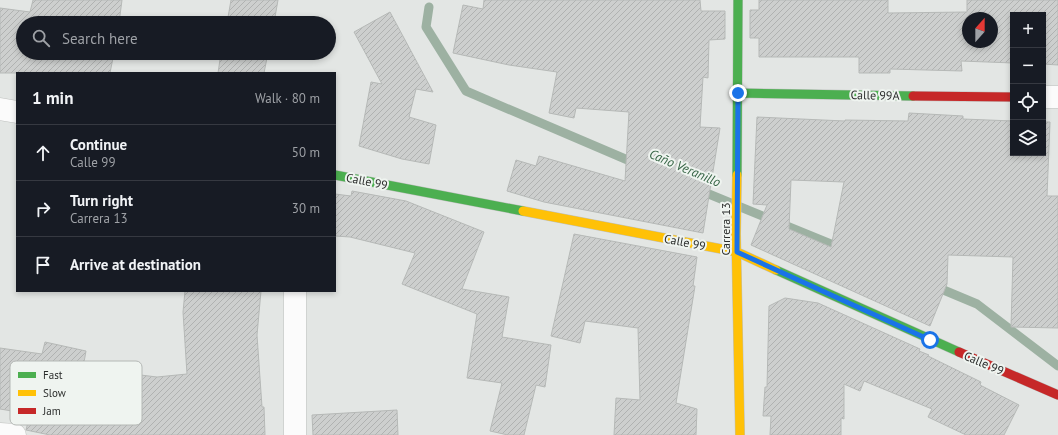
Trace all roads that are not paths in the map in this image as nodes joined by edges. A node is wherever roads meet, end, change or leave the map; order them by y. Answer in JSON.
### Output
{"nodes":[{"id":1,"x":738,"y":0,"type":"edge"},
{"id":2,"x":738,"y":93,"type":"junction"},
{"id":3,"x":1010,"y":96,"type":"edge"},
{"id":4,"x":1046,"y":97,"type":"edge"},
{"id":5,"x":1058,"y":97,"type":"edge"},
{"id":6,"x":0,"y":109,"type":"edge"},
{"id":7,"x":16,"y":112,"type":"edge"},
{"id":8,"x":336,"y":175,"type":"edge"},
{"id":9,"x":737,"y":252,"type":"junction"},
{"id":10,"x":295,"y":292,"type":"edge"},
{"id":11,"x":1058,"y":395,"type":"edge"},
{"id":12,"x":0,"y":434,"type":"edge"},
{"id":13,"x":15,"y":435,"type":"edge"},
{"id":14,"x":295,"y":435,"type":"edge"},
{"id":15,"x":740,"y":435,"type":"edge"}],
"edges":[{"from":1,"to":2,"type":"street","name":"Carrera 13"},
{"from":2,"to":3,"type":"street","name":"Calle 99A"},
{"from":2,"to":9,"type":"street","name":"Carrera 13"},
{"from":4,"to":5,"type":"street"},
{"from":6,"to":7,"type":"street"},
{"from":8,"to":9,"type":"street","name":"Calle 99"},
{"from":9,"to":11,"type":"street","name":"Calle 99"},
{"from":9,"to":15,"type":"street","name":"Carrera 13"},
{"from":10,"to":14,"type":"street"},
{"from":12,"to":13,"type":"street"}]}
